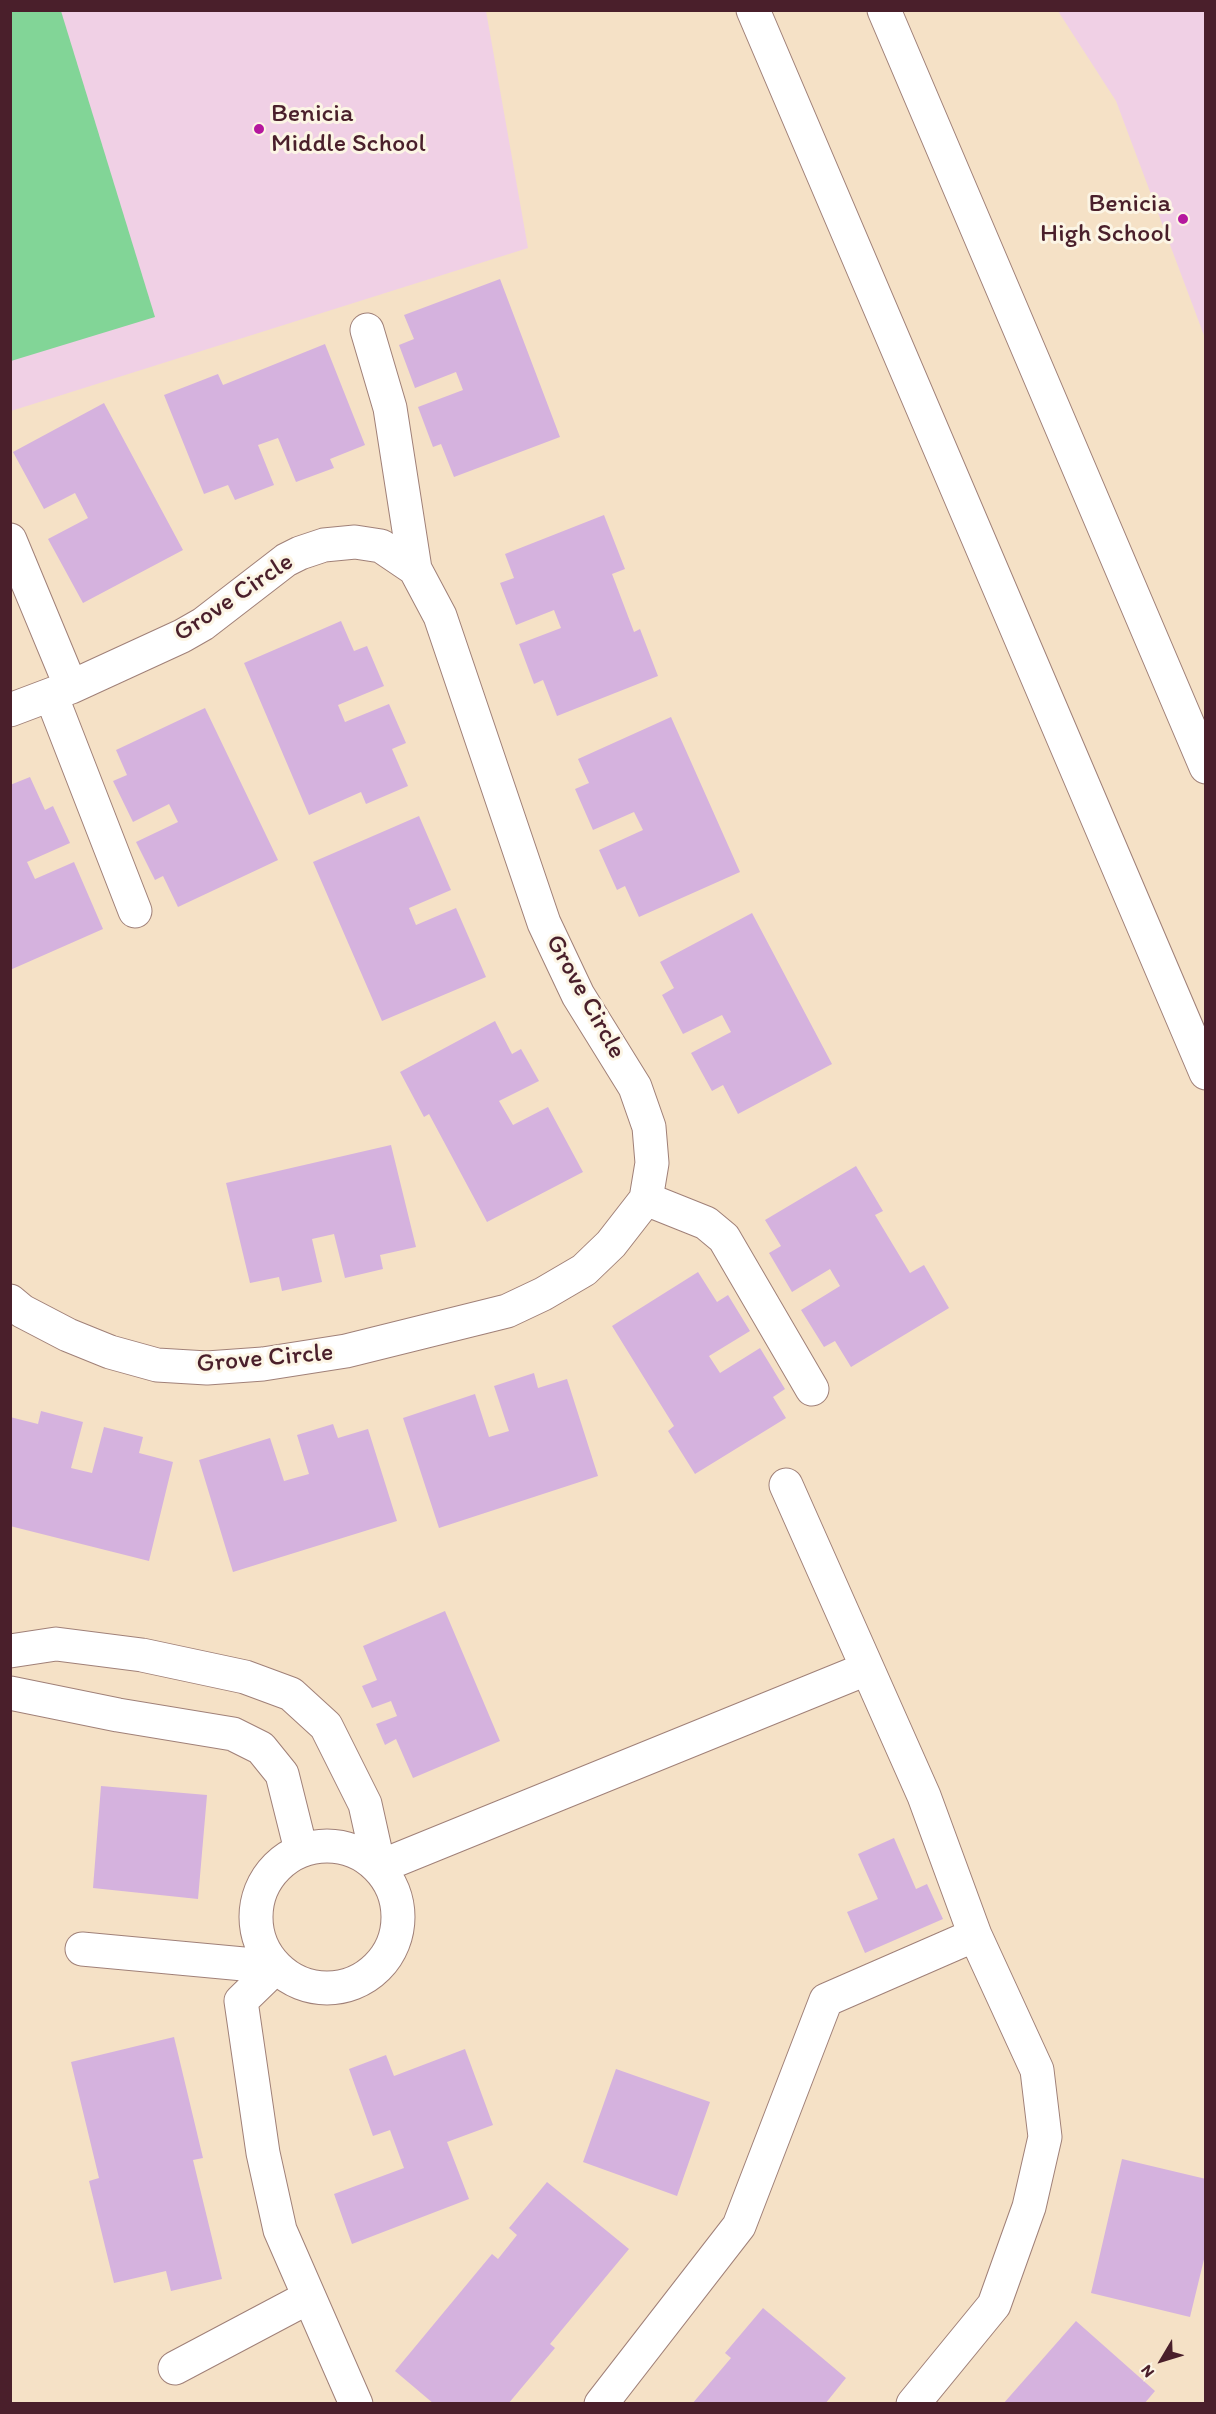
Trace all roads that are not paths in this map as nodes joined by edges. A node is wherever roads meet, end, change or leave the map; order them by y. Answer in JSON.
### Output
{"nodes":[{"id":1,"x":753,"y":10,"type":"edge"},
{"id":2,"x":884,"y":10,"type":"edge"},
{"id":3,"x":367,"y":330,"type":"dead end"},
{"id":4,"x":10,"y":540,"type":"edge"},
{"id":5,"x":1112,"y":547,"type":"junction"},
{"id":6,"x":415,"y":569,"type":"junction"},
{"id":7,"x":61,"y":691,"type":"junction"},
{"id":8,"x":10,"y":710,"type":"edge"},
{"id":9,"x":1206,"y":716,"type":"edge"},
{"id":10,"x":1206,"y":767,"type":"edge"},
{"id":11,"x":135,"y":911,"type":"dead end"},
{"id":12,"x":1206,"y":1073,"type":"edge"},
{"id":13,"x":646,"y":1199,"type":"junction"},
{"id":14,"x":10,"y":1301,"type":"edge"},
{"id":15,"x":812,"y":1389,"type":"dead end"},
{"id":16,"x":786,"y":1485,"type":"dead end"},
{"id":17,"x":10,"y":1651,"type":"edge"},
{"id":18,"x":866,"y":1670,"type":"junction"},
{"id":19,"x":10,"y":1693,"type":"edge"},
{"id":20,"x":301,"y":1850,"type":"junction"},
{"id":21,"x":379,"y":1867,"type":"junction"},
{"id":22,"x":975,"y":1935,"type":"junction"},
{"id":23,"x":82,"y":1949,"type":"dead end"},
{"id":24,"x":276,"y":1966,"type":"junction"},
{"id":25,"x":309,"y":2297,"type":"junction"},
{"id":26,"x":175,"y":2368,"type":"dead end"},
{"id":27,"x":356,"y":2403,"type":"edge"},
{"id":28,"x":601,"y":2403,"type":"edge"},
{"id":29,"x":913,"y":2403,"type":"edge"}],
"edges":[{"from":1,"to":12,"type":"main road"},
{"from":2,"to":5,"type":"main road"},
{"from":3,"to":6,"type":"main road"},
{"from":4,"to":7,"type":"main road"},
{"from":5,"to":9,"type":"main road"},
{"from":5,"to":10,"type":"main road"},
{"from":6,"to":7,"type":"main road","name":"Grove Circle"},
{"from":6,"to":13,"type":"main road","name":"Grove Circle"},
{"from":7,"to":8,"type":"main road","name":"Grove Circle"},
{"from":7,"to":11,"type":"main road"},
{"from":13,"to":14,"type":"main road","name":"Grove Circle"},
{"from":13,"to":15,"type":"main road"},
{"from":16,"to":18,"type":"main road"},
{"from":17,"to":21,"type":"main road"},
{"from":18,"to":21,"type":"main road"},
{"from":18,"to":22,"type":"main road"},
{"from":19,"to":20,"type":"main road"},
{"from":20,"to":21,"type":"main road"},
{"from":20,"to":24,"type":"main road"},
{"from":21,"to":24,"type":"main road"},
{"from":22,"to":28,"type":"main road"},
{"from":22,"to":29,"type":"main road"},
{"from":23,"to":24,"type":"main road"},
{"from":24,"to":25,"type":"main road"},
{"from":25,"to":26,"type":"main road"},
{"from":25,"to":27,"type":"main road"}]}
